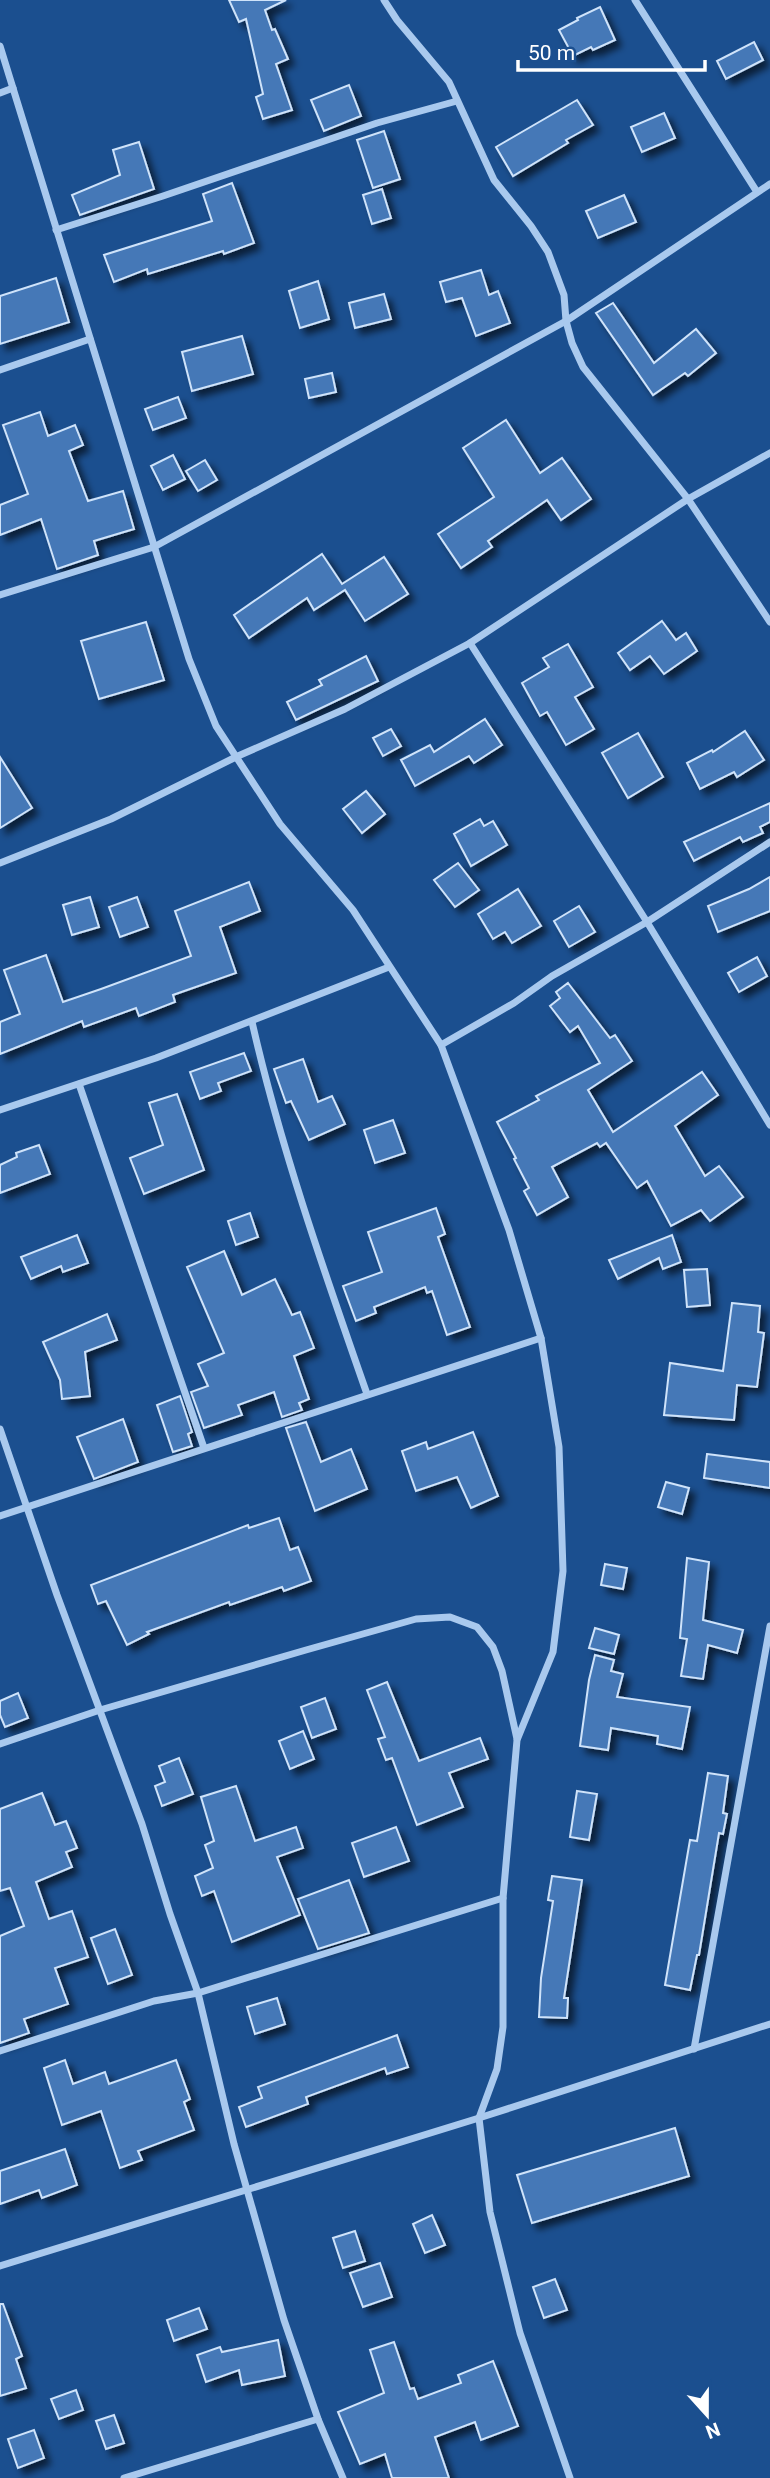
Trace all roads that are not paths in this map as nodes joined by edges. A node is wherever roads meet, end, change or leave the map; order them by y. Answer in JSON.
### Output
{"nodes":[{"id":1,"x":384,"y":0,"type":"edge"},
{"id":2,"x":635,"y":0,"type":"edge"},
{"id":3,"x":0,"y":46,"type":"edge"},
{"id":4,"x":13,"y":88,"type":"junction"},
{"id":5,"x":0,"y":93,"type":"edge"},
{"id":6,"x":457,"y":101,"type":"junction"},
{"id":7,"x":770,"y":184,"type":"edge"},
{"id":8,"x":757,"y":192,"type":"junction"},
{"id":9,"x":56,"y":230,"type":"junction"},
{"id":10,"x":566,"y":321,"type":"junction"},
{"id":11,"x":90,"y":339,"type":"junction"},
{"id":12,"x":0,"y":370,"type":"edge"},
{"id":13,"x":770,"y":453,"type":"edge"},
{"id":14,"x":688,"y":499,"type":"junction"},
{"id":15,"x":155,"y":547,"type":"junction"},
{"id":16,"x":0,"y":595,"type":"edge"},
{"id":17,"x":770,"y":622,"type":"edge"},
{"id":18,"x":470,"y":643,"type":"junction"},
{"id":19,"x":238,"y":756,"type":"junction"},
{"id":20,"x":770,"y":842,"type":"edge"},
{"id":21,"x":0,"y":863,"type":"edge"},
{"id":22,"x":647,"y":922,"type":"junction"},
{"id":23,"x":389,"y":967,"type":"junction"},
{"id":24,"x":252,"y":1022,"type":"junction"},
{"id":25,"x":441,"y":1045,"type":"junction"},
{"id":26,"x":79,"y":1084,"type":"junction"},
{"id":27,"x":0,"y":1110,"type":"edge"},
{"id":28,"x":770,"y":1125,"type":"edge"},
{"id":29,"x":541,"y":1338,"type":"junction"},
{"id":30,"x":367,"y":1394,"type":"junction"},
{"id":31,"x":0,"y":1429,"type":"edge"},
{"id":32,"x":204,"y":1448,"type":"junction"},
{"id":33,"x":26,"y":1507,"type":"junction"},
{"id":34,"x":0,"y":1516,"type":"edge"},
{"id":35,"x":770,"y":1626,"type":"edge"},
{"id":36,"x":100,"y":1710,"type":"junction"},
{"id":37,"x":517,"y":1740,"type":"junction"},
{"id":38,"x":0,"y":1744,"type":"edge"},
{"id":39,"x":503,"y":1898,"type":"junction"},
{"id":40,"x":198,"y":1993,"type":"junction"},
{"id":41,"x":770,"y":2024,"type":"edge"},
{"id":42,"x":694,"y":2049,"type":"junction"},
{"id":43,"x":0,"y":2051,"type":"edge"},
{"id":44,"x":479,"y":2118,"type":"junction"},
{"id":45,"x":247,"y":2190,"type":"junction"},
{"id":46,"x":0,"y":2266,"type":"edge"},
{"id":47,"x":318,"y":2419,"type":"junction"},
{"id":48,"x":124,"y":2478,"type":"edge"},
{"id":49,"x":343,"y":2478,"type":"edge"},
{"id":50,"x":570,"y":2478,"type":"edge"}],
"edges":[{"from":1,"to":6,"type":"street"},
{"from":2,"to":8,"type":"street"},
{"from":3,"to":4,"type":"street"},
{"from":4,"to":5,"type":"street"},
{"from":4,"to":9,"type":"street"},
{"from":6,"to":9,"type":"street"},
{"from":6,"to":10,"type":"street"},
{"from":7,"to":8,"type":"street"},
{"from":8,"to":10,"type":"street"},
{"from":9,"to":11,"type":"street"},
{"from":10,"to":14,"type":"street"},
{"from":10,"to":15,"type":"street"},
{"from":11,"to":12,"type":"street"},
{"from":11,"to":15,"type":"street"},
{"from":13,"to":14,"type":"street"},
{"from":14,"to":17,"type":"street"},
{"from":14,"to":18,"type":"street"},
{"from":15,"to":16,"type":"street"},
{"from":15,"to":19,"type":"street"},
{"from":18,"to":19,"type":"street"},
{"from":18,"to":22,"type":"street"},
{"from":19,"to":21,"type":"street"},
{"from":19,"to":23,"type":"street"},
{"from":20,"to":22,"type":"street"},
{"from":22,"to":25,"type":"street"},
{"from":22,"to":28,"type":"street"},
{"from":23,"to":24,"type":"street"},
{"from":23,"to":25,"type":"street"},
{"from":24,"to":26,"type":"street"},
{"from":24,"to":30,"type":"street"},
{"from":25,"to":29,"type":"street"},
{"from":26,"to":27,"type":"street"},
{"from":26,"to":32,"type":"street"},
{"from":29,"to":30,"type":"street"},
{"from":29,"to":37,"type":"street"},
{"from":30,"to":32,"type":"street"},
{"from":31,"to":33,"type":"street"},
{"from":32,"to":33,"type":"street"},
{"from":33,"to":34,"type":"street"},
{"from":33,"to":36,"type":"street"},
{"from":35,"to":42,"type":"street"},
{"from":36,"to":37,"type":"street"},
{"from":36,"to":38,"type":"street"},
{"from":36,"to":40,"type":"street"},
{"from":37,"to":39,"type":"street"},
{"from":39,"to":40,"type":"street"},
{"from":39,"to":44,"type":"street"},
{"from":40,"to":43,"type":"street"},
{"from":40,"to":45,"type":"street"},
{"from":41,"to":42,"type":"street"},
{"from":42,"to":44,"type":"street"},
{"from":44,"to":45,"type":"street"},
{"from":44,"to":50,"type":"street"},
{"from":45,"to":46,"type":"street"},
{"from":45,"to":47,"type":"street"},
{"from":47,"to":48,"type":"street"},
{"from":47,"to":49,"type":"street"}]}
